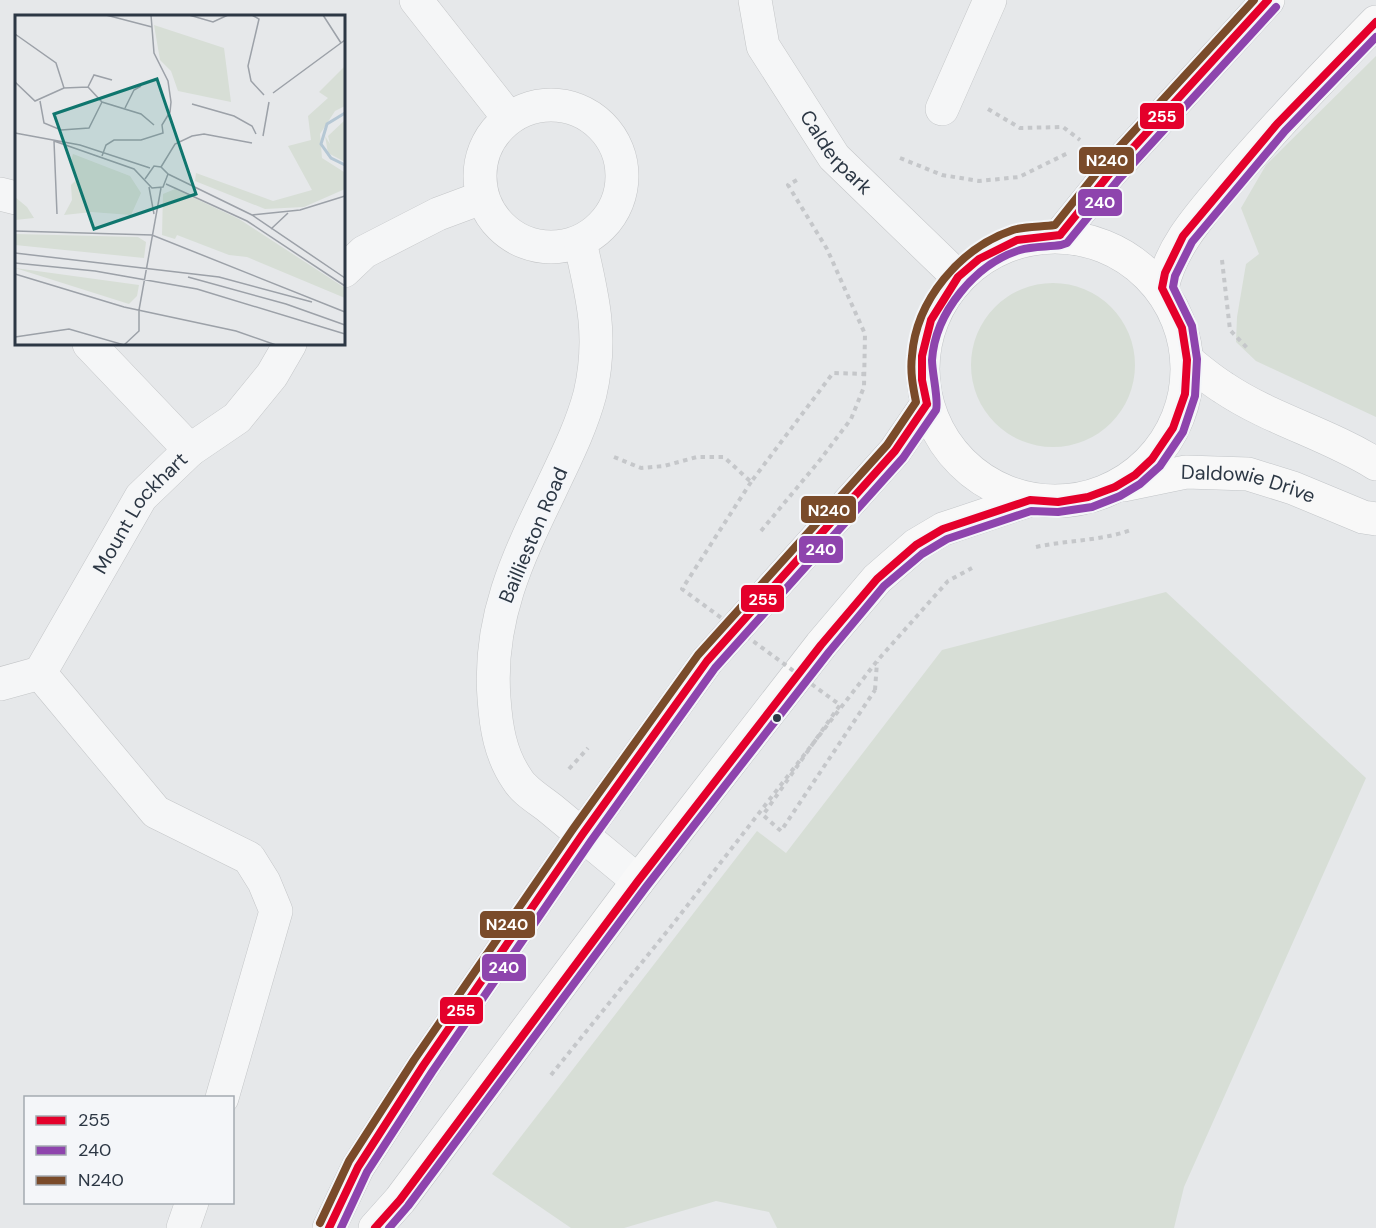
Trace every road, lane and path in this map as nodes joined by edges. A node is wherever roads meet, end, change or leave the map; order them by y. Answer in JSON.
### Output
{"nodes":[{"id":1,"x":416,"y":0,"type":"edge"},
{"id":2,"x":755,"y":0,"type":"edge"},
{"id":3,"x":990,"y":0,"type":"edge"},
{"id":4,"x":1268,"y":0,"type":"edge"},
{"id":5,"x":1376,"y":22,"type":"edge"},
{"id":6,"x":947,"y":98,"type":"joint"},
{"id":7,"x":508,"y":117,"type":"junction"},
{"id":8,"x":1080,"y":140,"type":"dead end"},
{"id":9,"x":0,"y":194,"type":"edge"},
{"id":10,"x":15,"y":198,"type":"edge"},
{"id":11,"x":481,"y":198,"type":"junction"},
{"id":12,"x":1060,"y":236,"type":"junction"},
{"id":13,"x":580,"y":242,"type":"junction"},
{"id":14,"x":345,"y":270,"type":"edge"},
{"id":15,"x":958,"y":276,"type":"junction"},
{"id":16,"x":1162,"y":288,"type":"junction"},
{"id":17,"x":90,"y":345,"type":"edge"},
{"id":18,"x":289,"y":345,"type":"edge"},
{"id":19,"x":1187,"y":360,"type":"junction"},
{"id":20,"x":865,"y":374,"type":"dead end"},
{"id":21,"x":927,"y":404,"type":"junction"},
{"id":22,"x":575,"y":440,"type":"junction"},
{"id":23,"x":190,"y":450,"type":"junction"},
{"id":24,"x":1376,"y":464,"type":"edge"},
{"id":25,"x":751,"y":482,"type":"junction"},
{"id":26,"x":1115,"y":487,"type":"junction"},
{"id":27,"x":1030,"y":500,"type":"junction"},
{"id":28,"x":1376,"y":519,"type":"edge"},
{"id":29,"x":40,"y":673,"type":"junction"},
{"id":30,"x":0,"y":684,"type":"edge"},
{"id":31,"x":582,"y":835,"type":"junction"},
{"id":32,"x":638,"y":881,"type":"junction"},
{"id":33,"x":544,"y":1084,"type":"dead end"},
{"id":34,"x":223,"y":1096,"type":"edge"},
{"id":35,"x":192,"y":1204,"type":"edge"},
{"id":36,"x":183,"y":1228,"type":"edge"},
{"id":37,"x":329,"y":1228,"type":"edge"},
{"id":38,"x":375,"y":1228,"type":"edge"}],
"edges":[{"from":1,"to":7,"type":"street"},
{"from":2,"to":15,"type":"street","name":"Calderpark"},
{"from":3,"to":6,"type":"street"},
{"from":4,"to":12,"type":"main road"},
{"from":5,"to":16,"type":"main road"},
{"from":6,"to":8,"type":"path"},
{"from":7,"to":11,"type":"street"},
{"from":7,"to":13,"type":"street"},
{"from":9,"to":10,"type":"street"},
{"from":11,"to":13,"type":"street"},
{"from":11,"to":14,"type":"street"},
{"from":12,"to":15,"type":"main road"},
{"from":12,"to":16,"type":"main road"},
{"from":13,"to":22,"type":"street","name":"Baillieston Road"},
{"from":15,"to":21,"type":"main road"},
{"from":16,"to":19,"type":"main road"},
{"from":17,"to":23,"type":"street"},
{"from":18,"to":23,"type":"street","name":"Mount Lockhart"},
{"from":19,"to":24,"type":"main road"},
{"from":19,"to":26,"type":"main road"},
{"from":20,"to":25,"type":"path"},
{"from":21,"to":27,"type":"main road"},
{"from":21,"to":31,"type":"main road"},
{"from":22,"to":25,"type":"path"},
{"from":22,"to":31,"type":"street","name":"Baillieston Road"},
{"from":23,"to":29,"type":"street","name":"Mount Lockhart"},
{"from":25,"to":33,"type":"path","bridge":true},
{"from":26,"to":27,"type":"main road"},
{"from":26,"to":28,"type":"main road","name":"Daldowie Drive"},
{"from":27,"to":32,"type":"main road"},
{"from":29,"to":30,"type":"street"},
{"from":29,"to":34,"type":"street"},
{"from":31,"to":32,"type":"street","name":"Baillieston Road"},
{"from":31,"to":37,"type":"main road"},
{"from":32,"to":38,"type":"main road"},
{"from":35,"to":36,"type":"street"}]}
